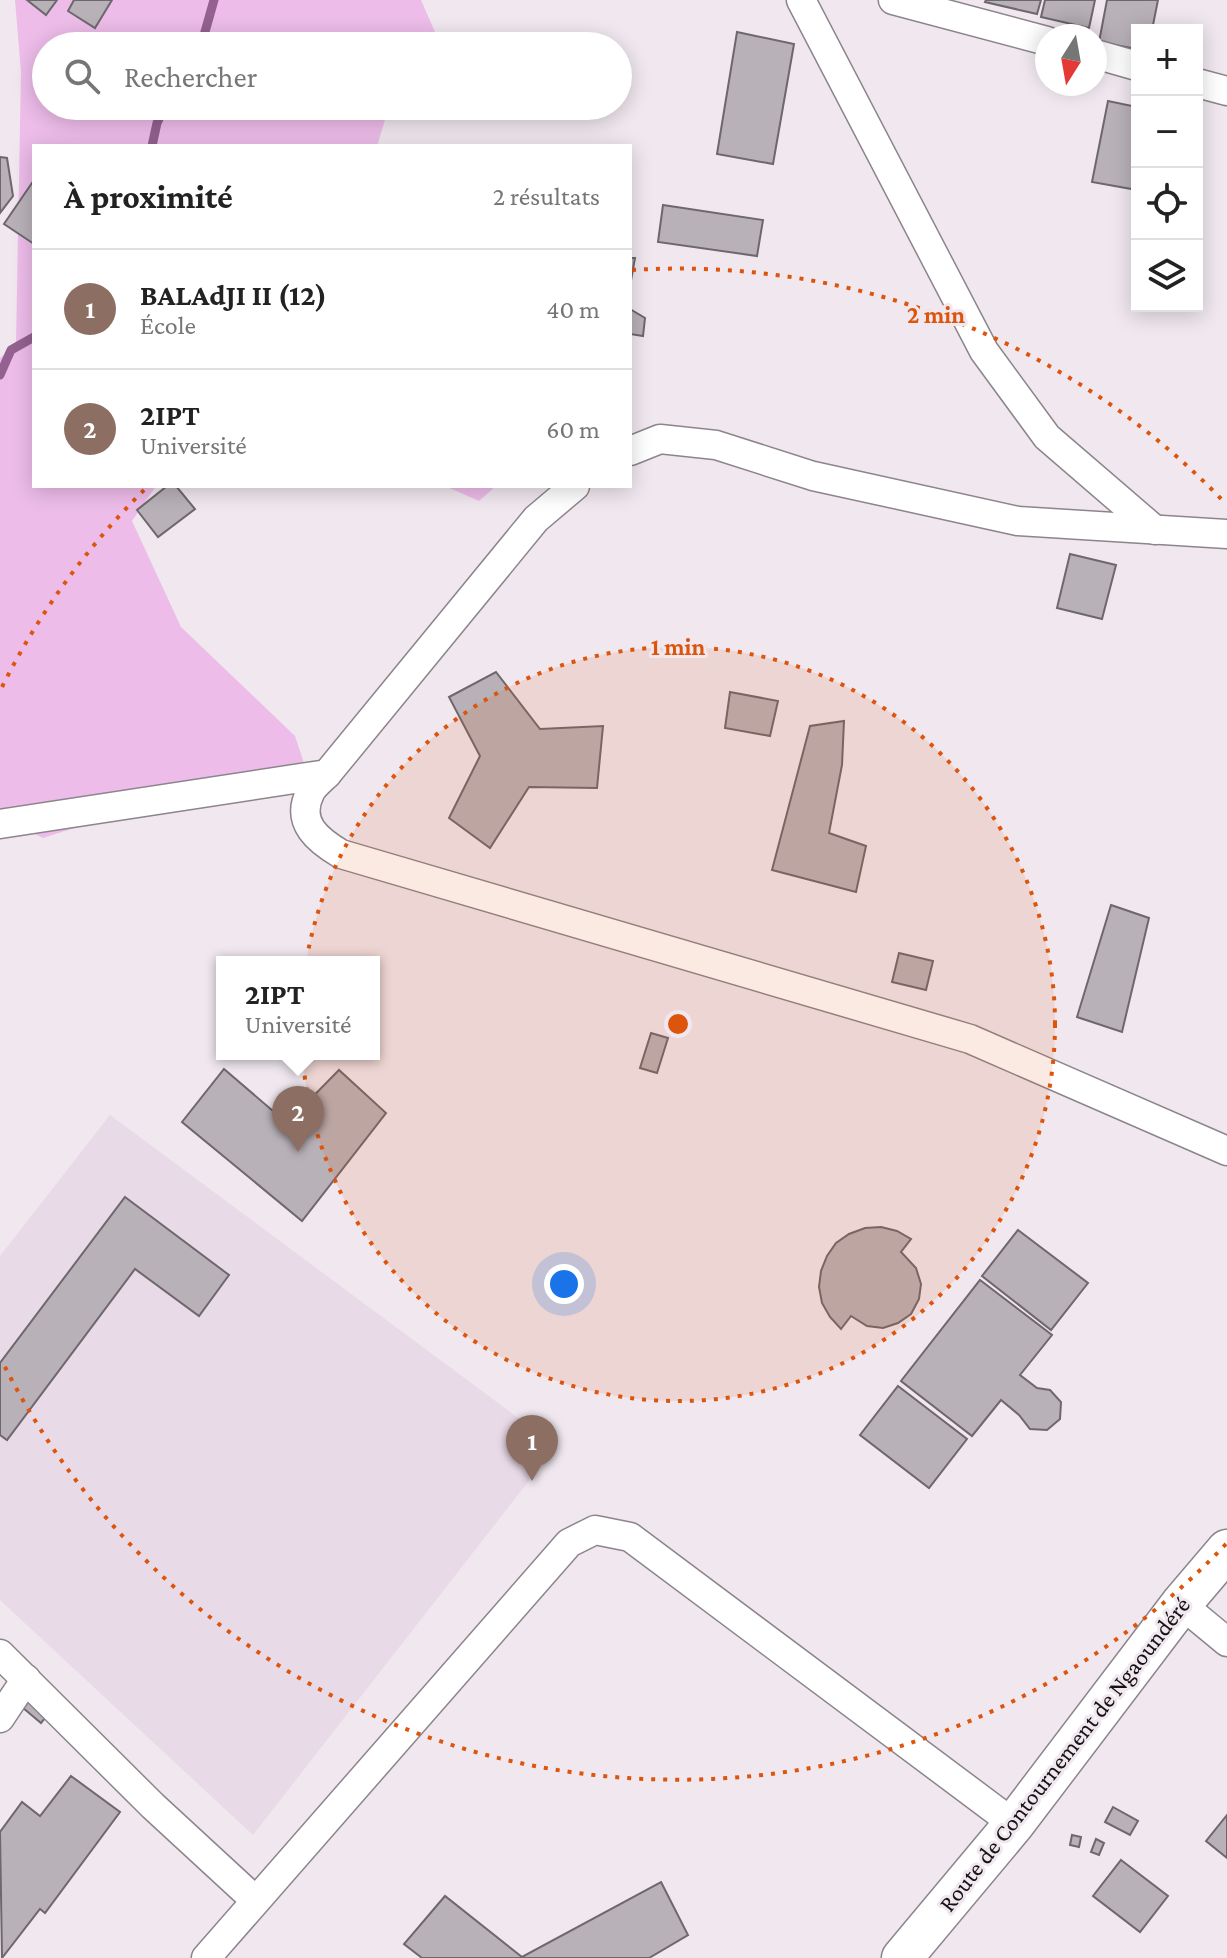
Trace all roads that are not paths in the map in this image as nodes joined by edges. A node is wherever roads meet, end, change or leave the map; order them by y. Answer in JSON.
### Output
{"nodes":[{"id":1,"x":801,"y":0,"type":"edge"},
{"id":2,"x":893,"y":0,"type":"edge"},
{"id":3,"x":958,"y":7,"type":"edge"},
{"id":4,"x":1035,"y":36,"type":"edge"},
{"id":5,"x":1107,"y":57,"type":"edge"},
{"id":6,"x":1131,"y":64,"type":"edge"},
{"id":7,"x":1203,"y":85,"type":"edge"},
{"id":8,"x":1227,"y":91,"type":"edge"},
{"id":9,"x":632,"y":450,"type":"edge"},
{"id":10,"x":573,"y":488,"type":"edge"},
{"id":11,"x":1155,"y":530,"type":"junction"},
{"id":12,"x":1227,"y":534,"type":"edge"},
{"id":13,"x":327,"y":774,"type":"junction"},
{"id":14,"x":0,"y":824,"type":"edge"},
{"id":15,"x":1227,"y":1151,"type":"edge"},
{"id":16,"x":1227,"y":1550,"type":"edge"},
{"id":17,"x":1181,"y":1604,"type":"junction"},
{"id":18,"x":1227,"y":1642,"type":"edge"},
{"id":19,"x":0,"y":1654,"type":"edge"},
{"id":20,"x":26,"y":1679,"type":"junction"},
{"id":21,"x":0,"y":1718,"type":"edge"},
{"id":22,"x":1014,"y":1824,"type":"junction"},
{"id":23,"x":255,"y":1900,"type":"junction"},
{"id":24,"x":907,"y":1956,"type":"edge"},
{"id":25,"x":206,"y":1958,"type":"edge"}],
"edges":[{"from":1,"to":11,"type":"street"},
{"from":2,"to":3,"type":"street"},
{"from":3,"to":4,"type":"street"},
{"from":5,"to":6,"type":"street"},
{"from":7,"to":8,"type":"street"},
{"from":9,"to":11,"type":"street"},
{"from":10,"to":13,"type":"street"},
{"from":11,"to":12,"type":"street"},
{"from":13,"to":14,"type":"street"},
{"from":13,"to":15,"type":"street"},
{"from":16,"to":17,"type":"street","name":"Route de Contournement de Ngaoundéré"},
{"from":17,"to":18,"type":"street"},
{"from":17,"to":22,"type":"street","name":"Route de Contournement de Ngaoundéré"},
{"from":19,"to":20,"type":"street"},
{"from":20,"to":21,"type":"street"},
{"from":20,"to":23,"type":"street"},
{"from":22,"to":23,"type":"street"},
{"from":22,"to":24,"type":"street","name":"Route de Contournement de Ngaoundéré"},
{"from":23,"to":25,"type":"street"}]}
